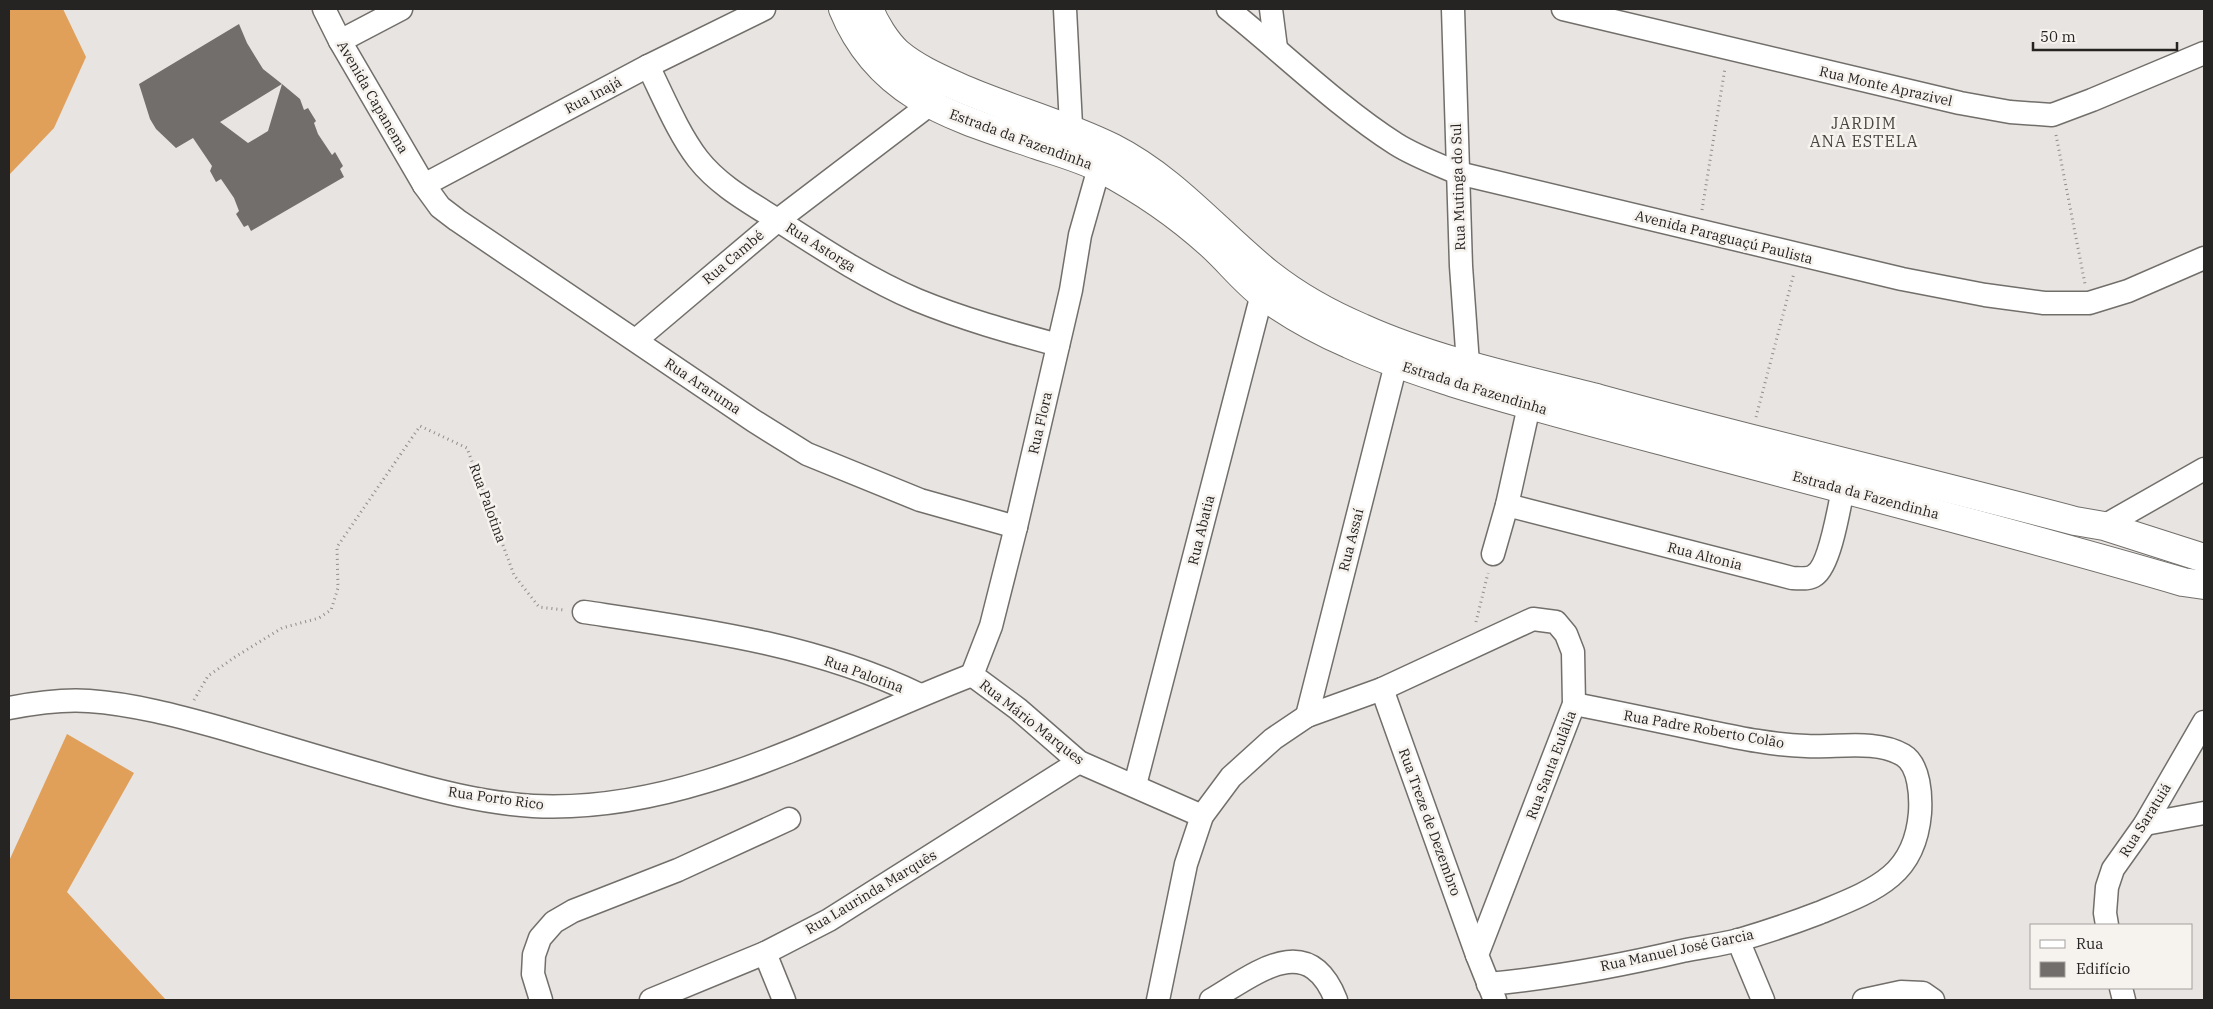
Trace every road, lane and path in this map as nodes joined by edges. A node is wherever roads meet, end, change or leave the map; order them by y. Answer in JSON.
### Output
{"nodes":[{"id":1,"x":324,"y":9,"type":"edge"},
{"id":2,"x":401,"y":9,"type":"edge"},
{"id":3,"x":764,"y":9,"type":"edge"},
{"id":4,"x":843,"y":9,"type":"edge"},
{"id":5,"x":869,"y":9,"type":"edge"},
{"id":6,"x":1065,"y":9,"type":"edge"},
{"id":7,"x":1228,"y":9,"type":"edge"},
{"id":8,"x":1271,"y":9,"type":"edge"},
{"id":9,"x":1453,"y":9,"type":"edge"},
{"id":10,"x":1562,"y":9,"type":"edge"},
{"id":11,"x":340,"y":41,"type":"junction"},
{"id":12,"x":1270,"y":43,"type":"junction"},
{"id":13,"x":1728,"y":49,"type":"junction"},
{"id":14,"x":2204,"y":53,"type":"edge"},
{"id":15,"x":648,"y":66,"type":"junction"},
{"id":16,"x":929,"y":105,"type":"junction"},
{"id":17,"x":2052,"y":115,"type":"junction"},
{"id":18,"x":1072,"y":143,"type":"junction"},
{"id":19,"x":1099,"y":168,"type":"junction"},
{"id":20,"x":1458,"y":173,"type":"junction"},
{"id":21,"x":424,"y":184,"type":"junction"},
{"id":22,"x":778,"y":220,"type":"junction"},
{"id":23,"x":1699,"y":231,"type":"junction"},
{"id":24,"x":1799,"y":256,"type":"junction"},
{"id":25,"x":2204,"y":258,"type":"edge"},
{"id":26,"x":1266,"y":285,"type":"junction"},
{"id":27,"x":2089,"y":303,"type":"junction"},
{"id":28,"x":636,"y":340,"type":"junction"},
{"id":29,"x":1058,"y":346,"type":"junction"},
{"id":30,"x":1396,"y":364,"type":"junction"},
{"id":31,"x":1468,"y":364,"type":"junction"},
{"id":32,"x":1529,"y":406,"type":"junction"},
{"id":33,"x":1750,"y":440,"type":"junction"},
{"id":34,"x":2204,"y":469,"type":"edge"},
{"id":35,"x":1843,"y":489,"type":"junction"},
{"id":36,"x":1507,"y":505,"type":"junction"},
{"id":37,"x":2104,"y":526,"type":"junction"},
{"id":38,"x":1016,"y":527,"type":"junction"},
{"id":39,"x":1493,"y":554,"type":"joint"},
{"id":40,"x":2204,"y":558,"type":"edge"},
{"id":41,"x":2204,"y":585,"type":"edge"},
{"id":42,"x":584,"y":612,"type":"joint"},
{"id":43,"x":1470,"y":647,"type":"junction"},
{"id":44,"x":972,"y":675,"type":"junction"},
{"id":45,"x":1382,"y":688,"type":"junction"},
{"id":46,"x":920,"y":695,"type":"junction"},
{"id":47,"x":1574,"y":704,"type":"junction"},
{"id":48,"x":9,"y":708,"type":"edge"},
{"id":49,"x":1307,"y":716,"type":"junction"},
{"id":50,"x":184,"y":718,"type":"junction"},
{"id":51,"x":2204,"y":722,"type":"edge"},
{"id":52,"x":1079,"y":762,"type":"junction"},
{"id":53,"x":1135,"y":785,"type":"junction"},
{"id":54,"x":2204,"y":813,"type":"edge"},
{"id":55,"x":1202,"y":816,"type":"junction"},
{"id":56,"x":789,"y":819,"type":"dead end"},
{"id":57,"x":2145,"y":824,"type":"junction"},
{"id":58,"x":1919,"y":830,"type":"joint"},
{"id":59,"x":2107,"y":924,"type":"edge"},
{"id":60,"x":1738,"y":940,"type":"junction"},
{"id":61,"x":765,"y":953,"type":"junction"},
{"id":62,"x":1477,"y":955,"type":"junction"},
{"id":63,"x":1491,"y":992,"type":"edge"},
{"id":64,"x":541,"y":1000,"type":"edge"},
{"id":65,"x":651,"y":1000,"type":"edge"},
{"id":66,"x":784,"y":1000,"type":"edge"},
{"id":67,"x":1158,"y":1000,"type":"edge"},
{"id":68,"x":1211,"y":1000,"type":"edge"},
{"id":69,"x":1336,"y":1000,"type":"edge"},
{"id":70,"x":1763,"y":1000,"type":"edge"},
{"id":71,"x":1864,"y":1000,"type":"edge"},
{"id":72,"x":1933,"y":1000,"type":"edge"}],
"edges":[{"from":1,"to":11,"type":"street","name":"Avenida Capanema"},
{"from":2,"to":11,"type":"street"},
{"from":3,"to":15,"type":"street","name":"Rua Inajá"},
{"from":4,"to":16,"type":"main road","name":"Estrada da Fazendinha"},
{"from":5,"to":18,"type":"main road","name":"Estrada da Fazendinha"},
{"from":6,"to":18,"type":"street"},
{"from":7,"to":12,"type":"street","name":"Avenida Paraguaçú Paulista"},
{"from":8,"to":12,"type":"street"},
{"from":9,"to":20,"type":"street","name":"Rua Mutinga do Sul"},
{"from":10,"to":13,"type":"street","name":"Rua Monte Aprazivel"},
{"from":11,"to":21,"type":"street","name":"Avenida Capanema"},
{"from":12,"to":20,"type":"street","name":"Avenida Paraguaçú Paulista"},
{"from":13,"to":17,"type":"street","name":"Rua Monte Aprazivel"},
{"from":13,"to":23,"type":"path"},
{"from":14,"to":17,"type":"street","name":"Rua Monte Aprazivel"},
{"from":15,"to":21,"type":"street","name":"Rua Inajá"},
{"from":15,"to":22,"type":"street","name":"Rua Astorga"},
{"from":16,"to":18,"type":"main road","name":"Estrada da Fazendinha"},
{"from":16,"to":22,"type":"street","name":"Rua Cambé"},
{"from":17,"to":27,"type":"path"},
{"from":18,"to":19,"type":"main road","name":"Estrada da Fazendinha"},
{"from":18,"to":26,"type":"main road","name":"Estrada da Fazendinha"},
{"from":19,"to":26,"type":"main road","name":"Estrada da Fazendinha"},
{"from":19,"to":29,"type":"street","name":"Rua Flora"},
{"from":20,"to":23,"type":"street","name":"Avenida Paraguaçú Paulista"},
{"from":20,"to":31,"type":"street","name":"Rua Mutinga do Sul"},
{"from":21,"to":28,"type":"street","name":"Rua Araruma"},
{"from":22,"to":28,"type":"street","name":"Rua Cambé"},
{"from":22,"to":29,"type":"street","name":"Rua Astorga"},
{"from":23,"to":24,"type":"street","name":"Avenida Paraguaçú Paulista"},
{"from":24,"to":27,"type":"street","name":"Avenida Paraguaçú Paulista"},
{"from":24,"to":33,"type":"path"},
{"from":25,"to":27,"type":"street","name":"Avenida Paraguaçú Paulista"},
{"from":26,"to":30,"type":"main road","name":"Estrada da Fazendinha"},
{"from":26,"to":31,"type":"main road","name":"Estrada da Fazendinha"},
{"from":26,"to":53,"type":"street","name":"Rua Abatia"},
{"from":28,"to":38,"type":"street","name":"Rua Araruma"},
{"from":29,"to":38,"type":"street","name":"Rua Flora"},
{"from":30,"to":32,"type":"main road","name":"Estrada da Fazendinha"},
{"from":30,"to":49,"type":"street","name":"Rua Assaí"},
{"from":31,"to":33,"type":"main road","name":"Estrada da Fazendinha"},
{"from":32,"to":35,"type":"main road","name":"Estrada da Fazendinha"},
{"from":32,"to":36,"type":"street"},
{"from":33,"to":37,"type":"main road","name":"Estrada da Fazendinha"},
{"from":34,"to":37,"type":"street"},
{"from":35,"to":36,"type":"street","name":"Rua Altonia"},
{"from":35,"to":41,"type":"main road","name":"Estrada da Fazendinha"},
{"from":36,"to":39,"type":"street"},
{"from":37,"to":40,"type":"main road","name":"Estrada da Fazendinha"},
{"from":38,"to":44,"type":"street","name":"Rua Flora"},
{"from":39,"to":43,"type":"path"},
{"from":42,"to":46,"type":"street","name":"Rua Palotina"},
{"from":42,"to":50,"type":"path","name":"Rua Palotina"},
{"from":43,"to":45,"type":"street","name":"Rua Santa Eulâlia"},
{"from":43,"to":47,"type":"street","name":"Rua Santa Eulâlia"},
{"from":44,"to":46,"type":"street","name":"Rua Porto Rico"},
{"from":44,"to":52,"type":"street","name":"Rua Mário Marques"},
{"from":45,"to":49,"type":"street","name":"Rua Santa Eulâlia"},
{"from":45,"to":62,"type":"street","name":"Rua Treze de Dezembro"},
{"from":46,"to":50,"type":"street","name":"Rua Porto Rico"},
{"from":47,"to":58,"type":"street","name":"Rua Padre Roberto Colão"},
{"from":47,"to":62,"type":"street","name":"Rua Santa Eulâlia"},
{"from":48,"to":50,"type":"street","name":"Rua Porto Rico"},
{"from":49,"to":55,"type":"street","name":"Rua Santa Eulâlia"},
{"from":51,"to":57,"type":"street","name":"Rua Saratuiá"},
{"from":52,"to":53,"type":"street","name":"Rua Mário Marques"},
{"from":52,"to":61,"type":"street","name":"Rua Laurinda Marquês"},
{"from":53,"to":55,"type":"street","name":"Rua Mário Marques"},
{"from":54,"to":57,"type":"street"},
{"from":55,"to":67,"type":"street","name":"Rua Santa Eulâlia"},
{"from":56,"to":64,"type":"street"},
{"from":57,"to":59,"type":"street","name":"Rua Saratuiá"},
{"from":58,"to":60,"type":"street","name":"Rua Manuel José Garcia"},
{"from":60,"to":63,"type":"street","name":"Rua Manuel José Garcia"},
{"from":60,"to":70,"type":"street"},
{"from":61,"to":65,"type":"street","name":"Rua Laurinda Marquês"},
{"from":61,"to":66,"type":"street"},
{"from":62,"to":63,"type":"street"},
{"from":68,"to":69,"type":"street"},
{"from":71,"to":72,"type":"street"}]}
